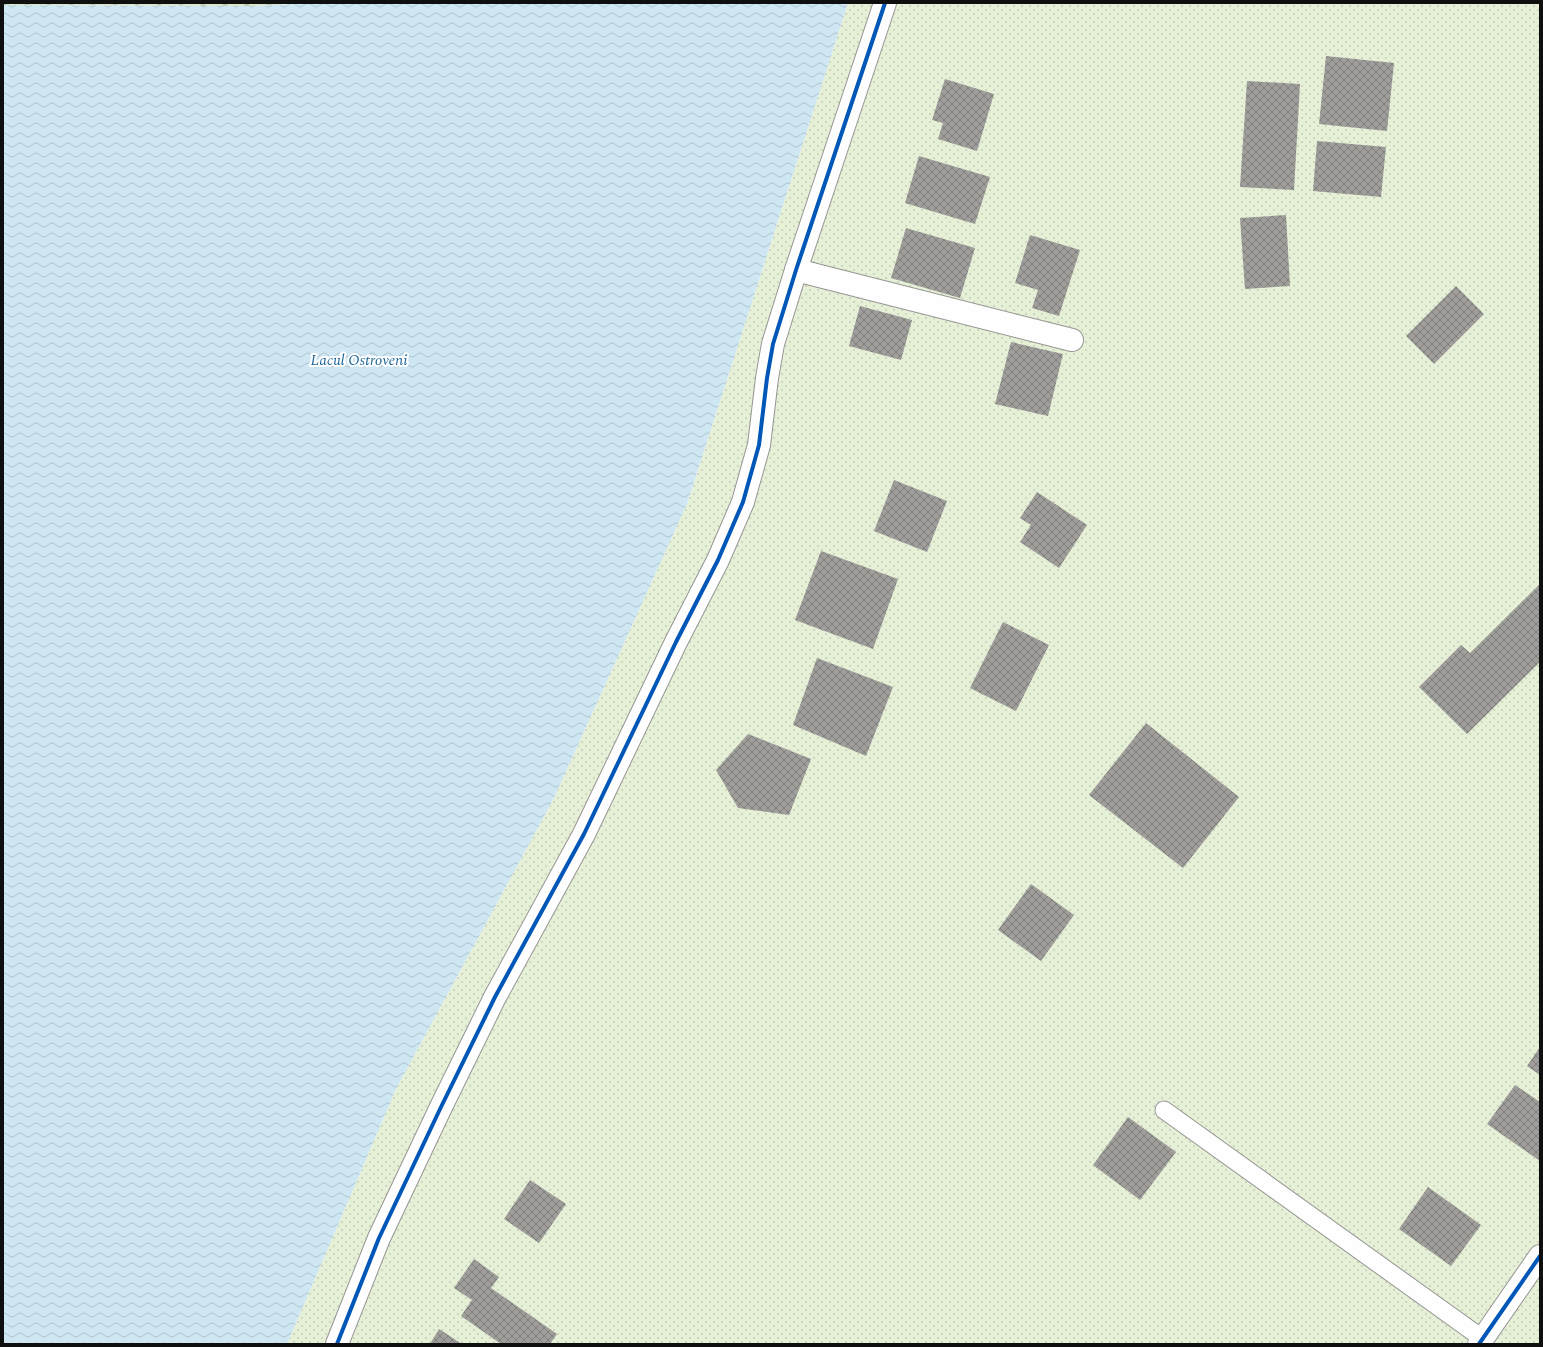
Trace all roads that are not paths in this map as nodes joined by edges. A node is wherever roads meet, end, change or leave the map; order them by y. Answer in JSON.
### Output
{"nodes":[{"id":1,"x":885,"y":3,"type":"edge"},
{"id":2,"x":796,"y":270,"type":"junction"},
{"id":3,"x":1072,"y":340,"type":"dead end"},
{"id":4,"x":1164,"y":1110,"type":"dead end"},
{"id":5,"x":1540,"y":1256,"type":"edge"},
{"id":6,"x":1481,"y":1342,"type":"edge"},
{"id":7,"x":337,"y":1344,"type":"edge"}],
"edges":[{"from":1,"to":2,"type":"street"},
{"from":2,"to":3,"type":"street"},
{"from":2,"to":7,"type":"street"},
{"from":4,"to":6,"type":"lane"},
{"from":5,"to":6,"type":"street"}]}
